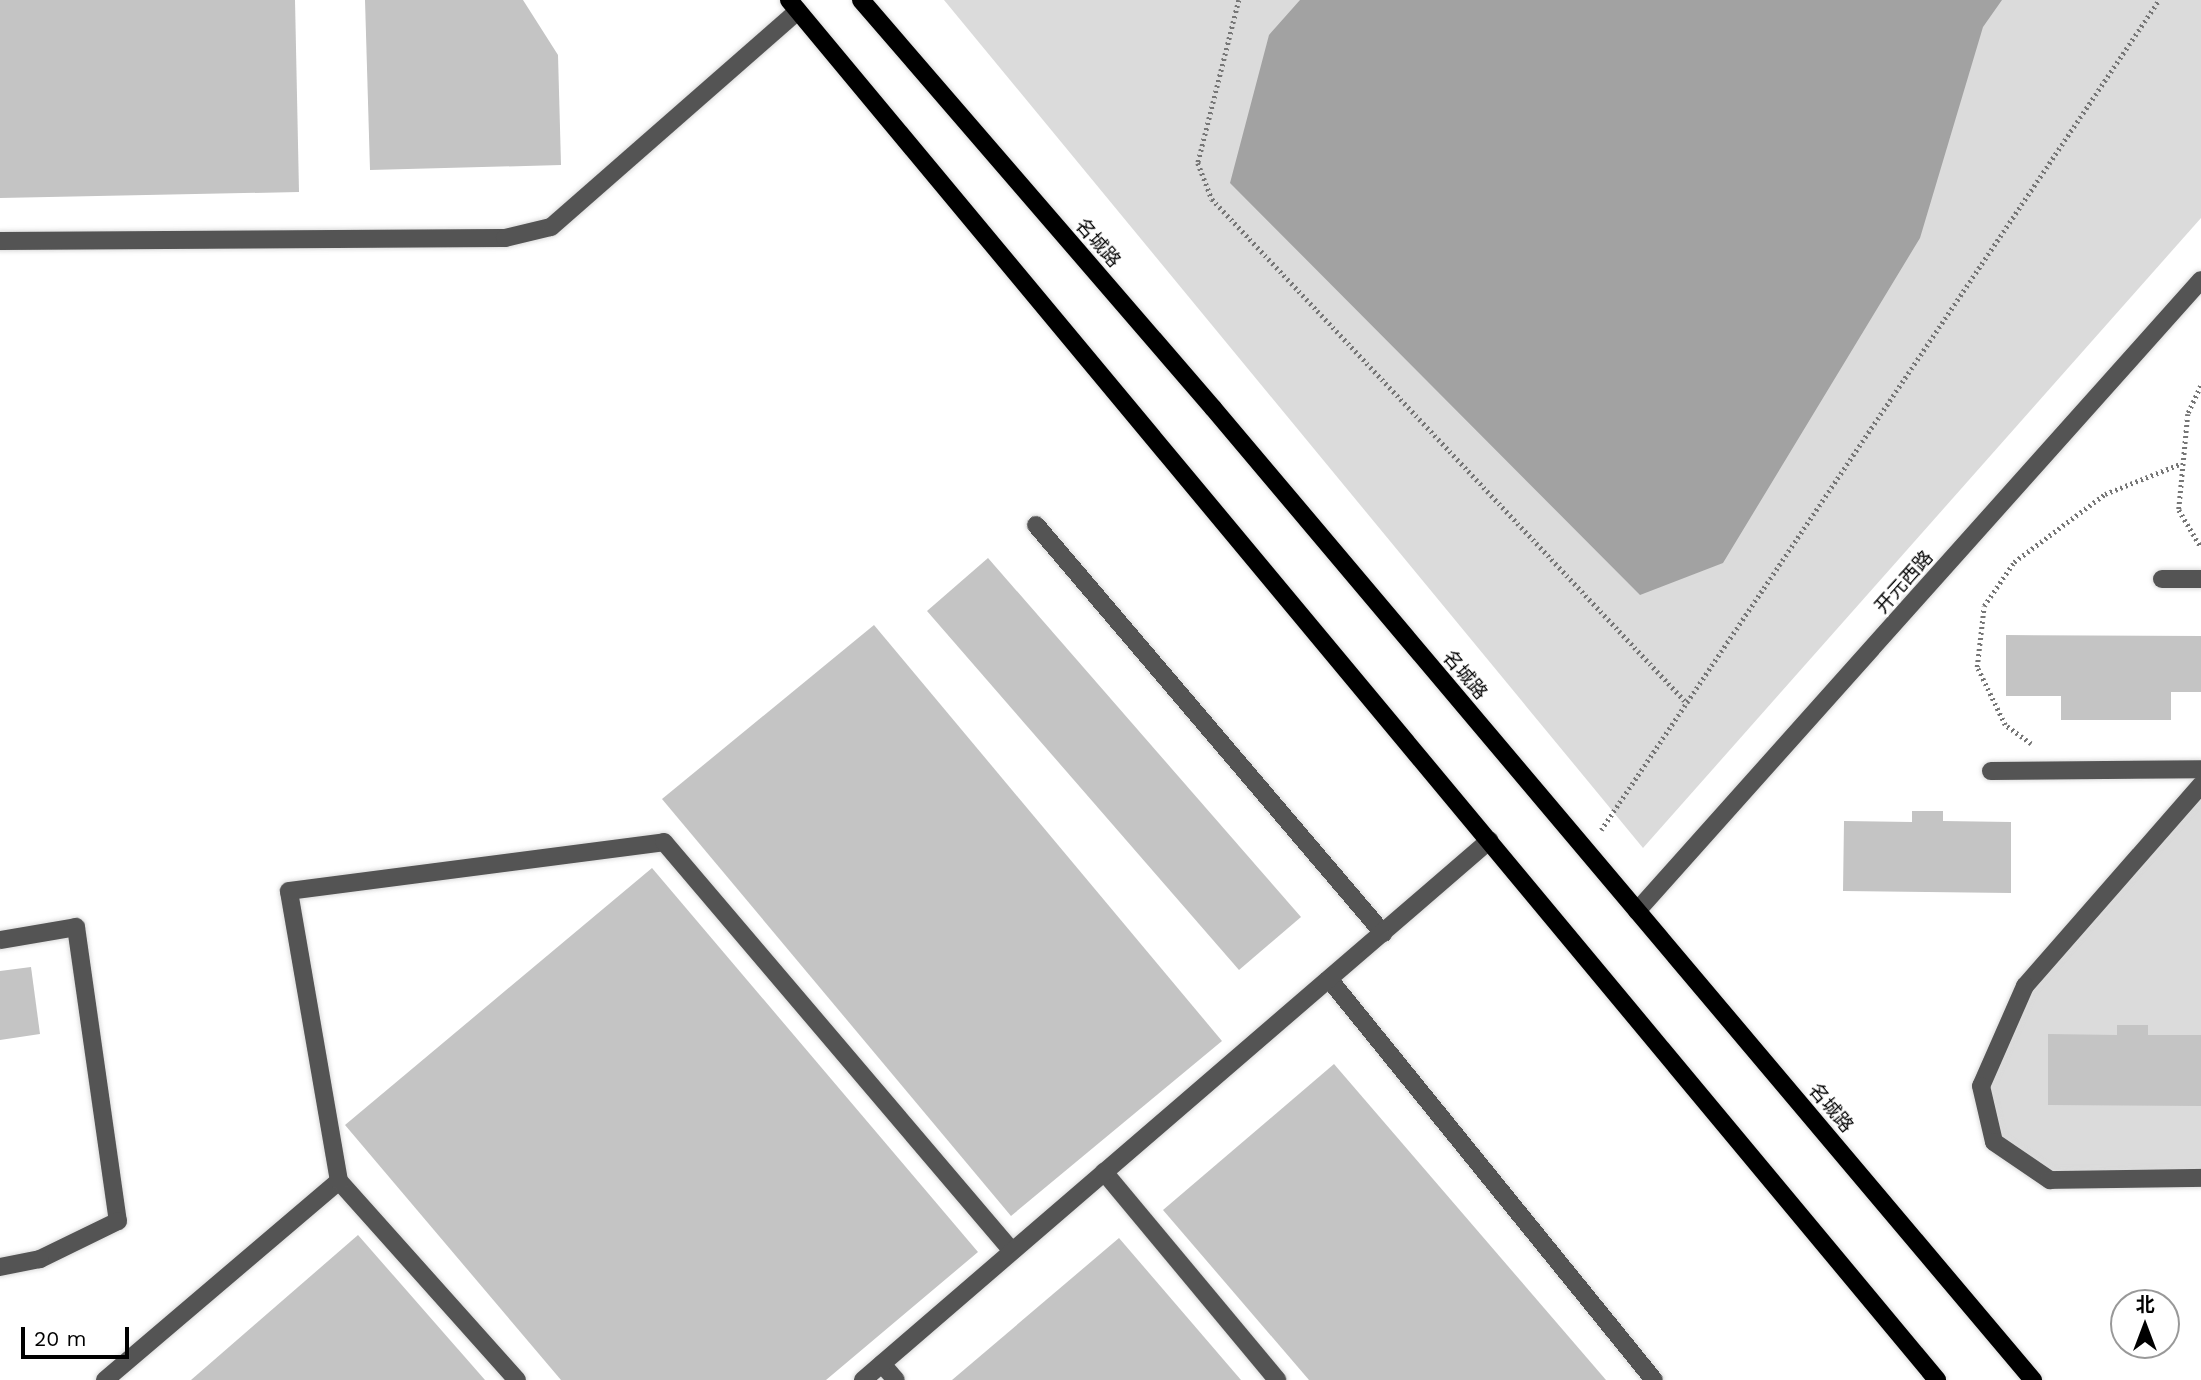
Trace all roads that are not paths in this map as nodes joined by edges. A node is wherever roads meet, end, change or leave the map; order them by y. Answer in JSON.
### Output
{"nodes":[{"id":1,"x":861,"y":0,"type":"edge"},
{"id":2,"x":794,"y":6,"type":"edge"},
{"id":3,"x":0,"y":241,"type":"edge"},
{"id":4,"x":2201,"y":280,"type":"edge"},
{"id":5,"x":1036,"y":525,"type":"dead end"},
{"id":6,"x":2162,"y":579,"type":"dead end"},
{"id":7,"x":2201,"y":579,"type":"edge"},
{"id":8,"x":2201,"y":769,"type":"edge"},
{"id":9,"x":1991,"y":771,"type":"dead end"},
{"id":10,"x":2201,"y":785,"type":"edge"},
{"id":11,"x":1490,"y":840,"type":"junction"},
{"id":12,"x":1637,"y":911,"type":"junction"},
{"id":13,"x":1383,"y":933,"type":"junction"},
{"id":14,"x":0,"y":940,"type":"edge"},
{"id":15,"x":1329,"y":979,"type":"junction"},
{"id":16,"x":1104,"y":1172,"type":"junction"},
{"id":17,"x":2201,"y":1178,"type":"edge"},
{"id":18,"x":338,"y":1181,"type":"junction"},
{"id":19,"x":1012,"y":1251,"type":"junction"},
{"id":20,"x":0,"y":1267,"type":"edge"},
{"id":21,"x":882,"y":1364,"type":"junction"},
{"id":22,"x":105,"y":1380,"type":"edge"},
{"id":23,"x":517,"y":1380,"type":"edge"},
{"id":24,"x":863,"y":1380,"type":"edge"},
{"id":25,"x":896,"y":1380,"type":"edge"},
{"id":26,"x":1278,"y":1380,"type":"edge"},
{"id":27,"x":1654,"y":1380,"type":"edge"},
{"id":28,"x":1937,"y":1380,"type":"edge"},
{"id":29,"x":2033,"y":1380,"type":"edge"}],
"edges":[{"from":1,"to":12,"type":"main road","name":"名城路"},
{"from":2,"to":3,"type":"street"},
{"from":2,"to":11,"type":"main road"},
{"from":4,"to":12,"type":"street","name":"开元西路"},
{"from":5,"to":13,"type":"street"},
{"from":6,"to":7,"type":"street"},
{"from":8,"to":9,"type":"street"},
{"from":10,"to":17,"type":"street"},
{"from":11,"to":13,"type":"street"},
{"from":11,"to":28,"type":"main road"},
{"from":12,"to":29,"type":"main road","name":"名城路"},
{"from":13,"to":15,"type":"street"},
{"from":14,"to":20,"type":"street"},
{"from":15,"to":16,"type":"street"},
{"from":15,"to":27,"type":"street"},
{"from":16,"to":19,"type":"street"},
{"from":16,"to":26,"type":"street"},
{"from":18,"to":19,"type":"street"},
{"from":18,"to":22,"type":"street"},
{"from":18,"to":23,"type":"street"},
{"from":19,"to":21,"type":"street"},
{"from":21,"to":24,"type":"street"},
{"from":21,"to":25,"type":"street"}]}
